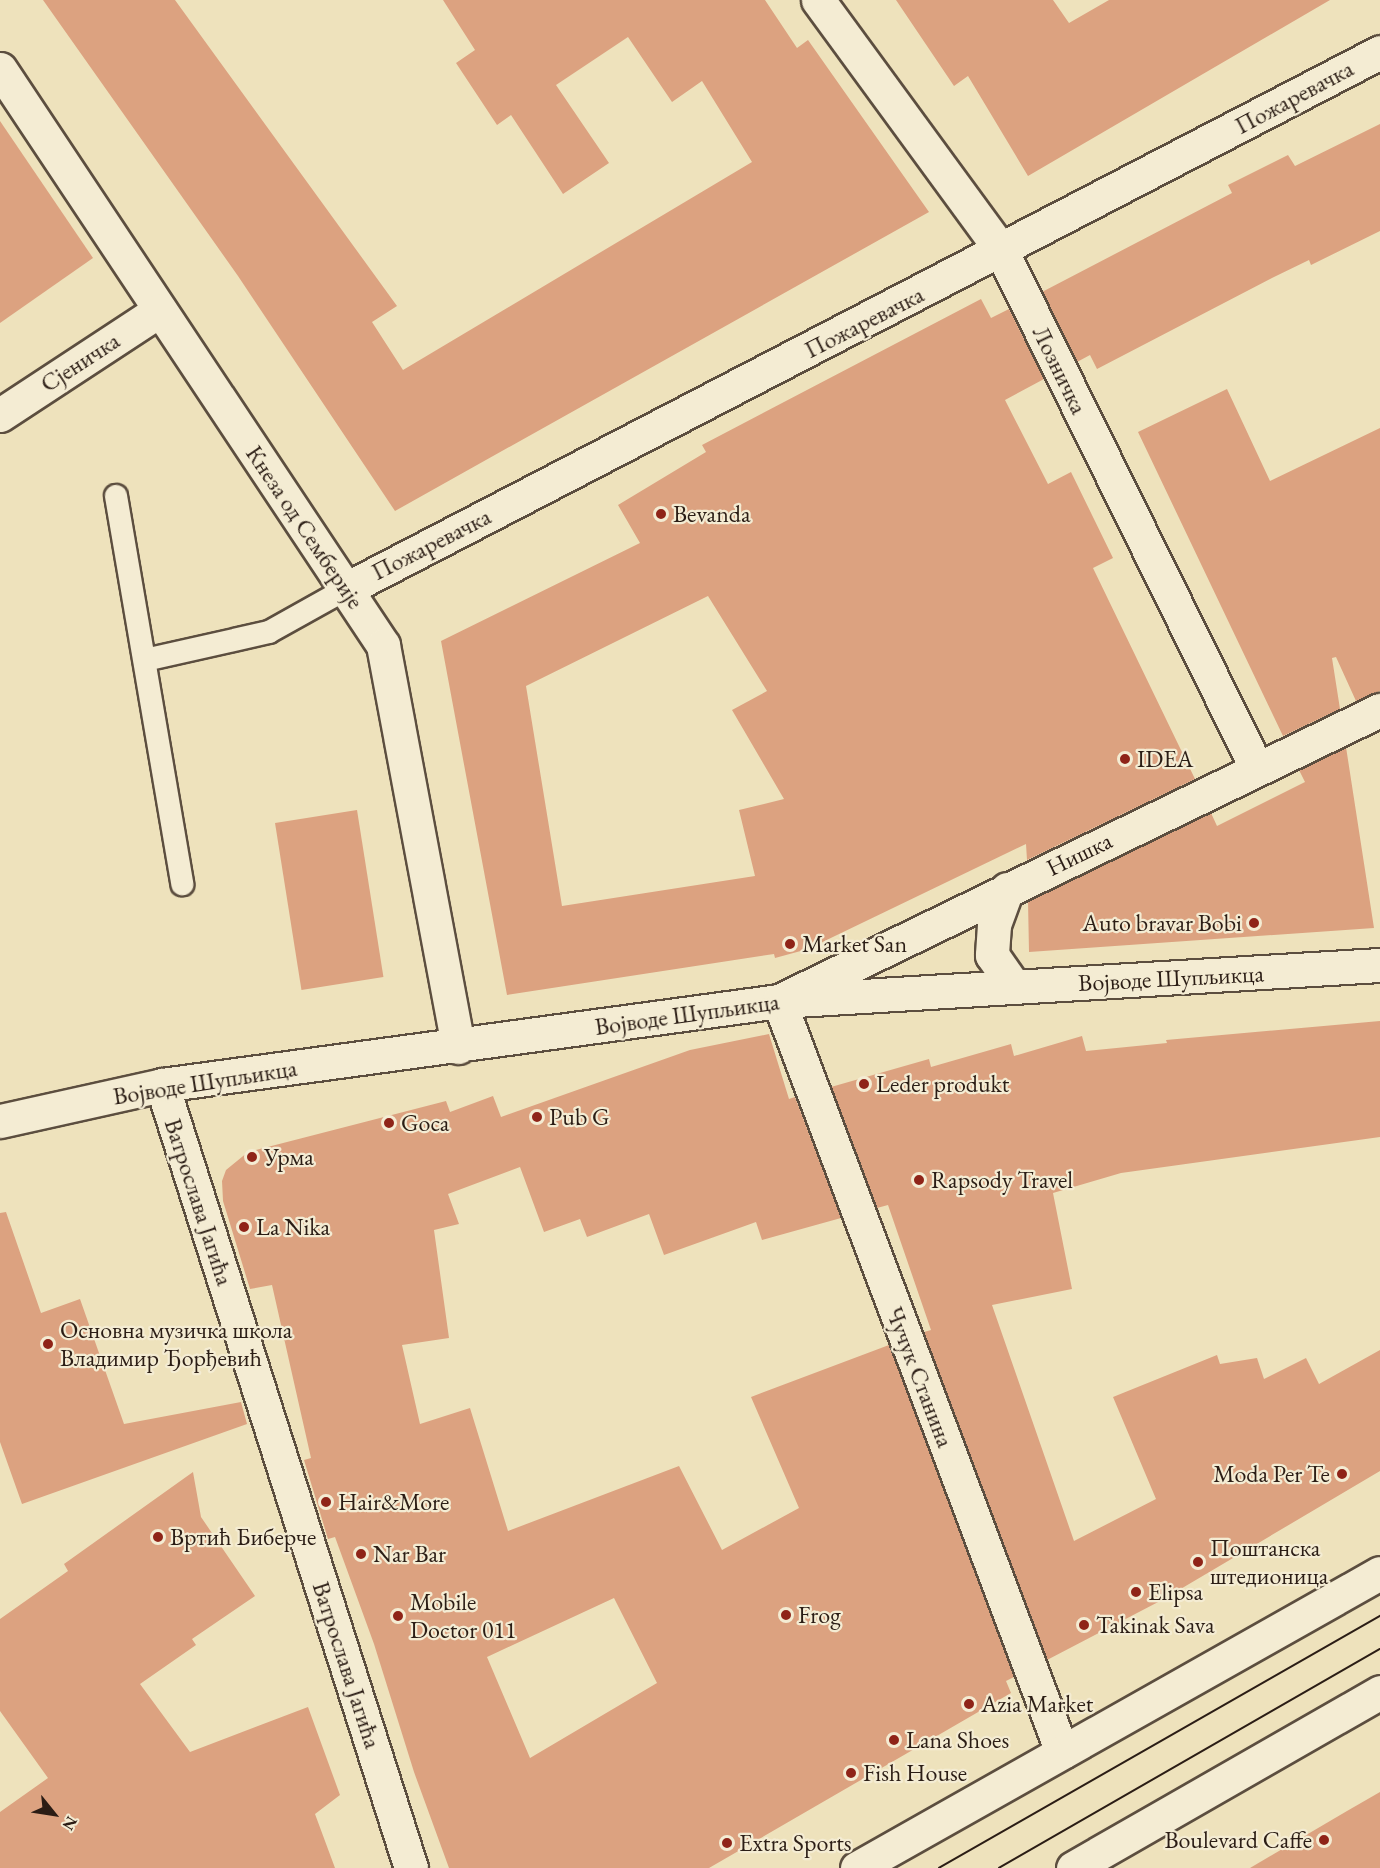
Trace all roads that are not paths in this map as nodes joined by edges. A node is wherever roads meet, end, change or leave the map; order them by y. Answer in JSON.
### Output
{"nodes":[{"id":1,"x":818,"y":0,"type":"edge"},
{"id":2,"x":1380,"y":52,"type":"edge"},
{"id":3,"x":0,"y":69,"type":"edge"},
{"id":4,"x":1001,"y":250,"type":"junction"},
{"id":5,"x":160,"y":310,"type":"junction"},
{"id":6,"x":0,"y":415,"type":"edge"},
{"id":7,"x":116,"y":496,"type":"dead end"},
{"id":8,"x":345,"y":589,"type":"junction"},
{"id":9,"x":145,"y":660,"type":"junction"},
{"id":10,"x":1380,"y":710,"type":"edge"},
{"id":11,"x":1256,"y":767,"type":"junction"},
{"id":12,"x":182,"y":884,"type":"dead end"},
{"id":13,"x":1007,"y":889,"type":"junction"},
{"id":14,"x":1380,"y":965,"type":"edge"},
{"id":15,"x":1014,"y":987,"type":"junction"},
{"id":16,"x":779,"y":1001,"type":"junction"},
{"id":17,"x":458,"y":1047,"type":"junction"},
{"id":18,"x":162,"y":1084,"type":"junction"},
{"id":19,"x":0,"y":1120,"type":"edge"},
{"id":20,"x":1380,"y":1573,"type":"edge"},
{"id":21,"x":1380,"y":1692,"type":"edge"},
{"id":22,"x":1062,"y":1752,"type":"junction"},
{"id":23,"x":411,"y":1868,"type":"edge"},
{"id":24,"x":857,"y":1868,"type":"edge"},
{"id":25,"x":1073,"y":1868,"type":"edge"}],
"edges":[{"from":1,"to":4,"type":"street","name":"Лозничка"},
{"from":2,"to":4,"type":"street","name":"Пожаревачка"},
{"from":3,"to":5,"type":"street","name":"Кнеза од Семберије"},
{"from":4,"to":8,"type":"street","name":"Пожаревачка"},
{"from":4,"to":11,"type":"street","name":"Лозничка"},
{"from":5,"to":6,"type":"street","name":"Сјеничка"},
{"from":5,"to":8,"type":"street","name":"Кнеза од Семберије"},
{"from":7,"to":9,"type":"lane"},
{"from":8,"to":9,"type":"lane"},
{"from":8,"to":17,"type":"street","name":"Кнеза од Семберије"},
{"from":9,"to":12,"type":"lane"},
{"from":10,"to":11,"type":"street","name":"Нишка"},
{"from":11,"to":13,"type":"street","name":"Нишка"},
{"from":13,"to":15,"type":"street"},
{"from":13,"to":16,"type":"street","name":"Нишка"},
{"from":14,"to":15,"type":"street","name":"Војводе Шупљикца"},
{"from":15,"to":16,"type":"street","name":"Војводе Шупљикца"},
{"from":16,"to":17,"type":"street","name":"Војводе Шупљикца"},
{"from":16,"to":22,"type":"street","name":"Чучук Станина"},
{"from":17,"to":18,"type":"street","name":"Војводе Шупљикца"},
{"from":18,"to":19,"type":"street","name":"Војводе Шупљикца"},
{"from":18,"to":23,"type":"street","name":"Ватрослава Јагића"},
{"from":20,"to":22,"type":"street"},
{"from":21,"to":25,"type":"street"},
{"from":22,"to":24,"type":"street"}]}
